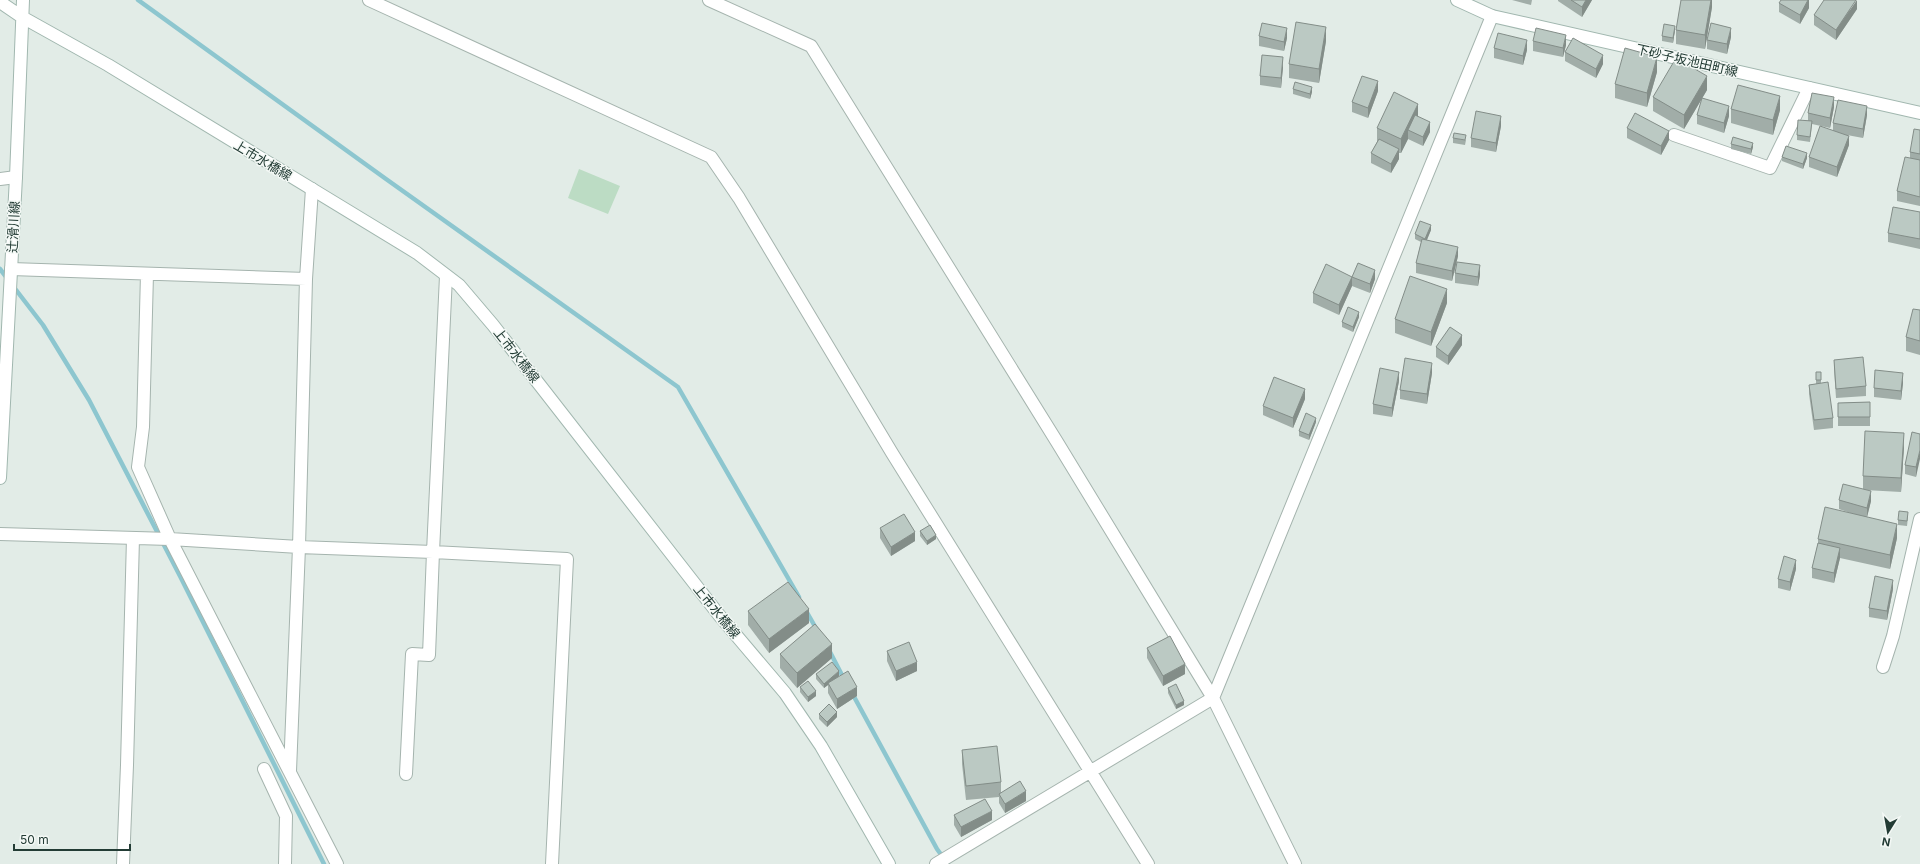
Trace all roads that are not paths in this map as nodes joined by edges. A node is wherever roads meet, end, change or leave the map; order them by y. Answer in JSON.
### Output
{"nodes":[{"id":1,"x":23,"y":0,"type":"edge"},
{"id":2,"x":369,"y":0,"type":"edge"},
{"id":3,"x":709,"y":0,"type":"edge"},
{"id":4,"x":1457,"y":0,"type":"edge"},
{"id":5,"x":0,"y":2,"type":"edge"},
{"id":6,"x":22,"y":16,"type":"junction"},
{"id":7,"x":1492,"y":16,"type":"junction"},
{"id":8,"x":1809,"y":88,"type":"junction"},
{"id":9,"x":1920,"y":113,"type":"edge"},
{"id":10,"x":1674,"y":135,"type":"dead end"},
{"id":11,"x":16,"y":177,"type":"junction"},
{"id":12,"x":0,"y":179,"type":"edge"},
{"id":13,"x":312,"y":189,"type":"junction"},
{"id":14,"x":11,"y":270,"type":"junction"},
{"id":15,"x":147,"y":274,"type":"junction"},
{"id":16,"x":446,"y":276,"type":"junction"},
{"id":17,"x":306,"y":279,"type":"junction"},
{"id":18,"x":0,"y":478,"type":"edge"},
{"id":19,"x":1920,"y":519,"type":"edge"},
{"id":20,"x":0,"y":534,"type":"edge"},
{"id":21,"x":133,"y":538,"type":"junction"},
{"id":22,"x":170,"y":539,"type":"junction"},
{"id":23,"x":299,"y":547,"type":"junction"},
{"id":24,"x":433,"y":552,"type":"junction"},
{"id":25,"x":1883,"y":667,"type":"dead end"},
{"id":26,"x":1213,"y":698,"type":"junction"},
{"id":27,"x":264,"y":770,"type":"dead end"},
{"id":28,"x":290,"y":770,"type":"junction"},
{"id":29,"x":1090,"y":770,"type":"junction"},
{"id":30,"x":406,"y":774,"type":"dead end"},
{"id":31,"x":122,"y":864,"type":"edge"},
{"id":32,"x":285,"y":864,"type":"edge"},
{"id":33,"x":337,"y":864,"type":"edge"},
{"id":34,"x":552,"y":864,"type":"edge"},
{"id":35,"x":889,"y":864,"type":"edge"},
{"id":36,"x":936,"y":864,"type":"edge"},
{"id":37,"x":1148,"y":864,"type":"edge"},
{"id":38,"x":1295,"y":864,"type":"edge"}],
"edges":[{"from":1,"to":6,"type":"street","name":"辻滑川線"},
{"from":2,"to":29,"type":"street"},
{"from":3,"to":26,"type":"street"},
{"from":4,"to":7,"type":"street","name":"下砂子坂池田町線"},
{"from":5,"to":6,"type":"street","name":"上市水橋線"},
{"from":6,"to":11,"type":"street","name":"辻滑川線"},
{"from":6,"to":13,"type":"street","name":"上市水橋線"},
{"from":7,"to":8,"type":"street","name":"下砂子坂池田町線"},
{"from":7,"to":26,"type":"street"},
{"from":8,"to":9,"type":"street","name":"下砂子坂池田町線"},
{"from":8,"to":10,"type":"street"},
{"from":11,"to":12,"type":"street"},
{"from":11,"to":14,"type":"street","name":"辻滑川線"},
{"from":13,"to":16,"type":"street","name":"上市水橋線"},
{"from":13,"to":17,"type":"street"},
{"from":14,"to":15,"type":"street"},
{"from":14,"to":18,"type":"street","name":"辻滑川線"},
{"from":15,"to":17,"type":"street"},
{"from":15,"to":22,"type":"street"},
{"from":16,"to":24,"type":"street"},
{"from":16,"to":35,"type":"street","name":"上市水橋線"},
{"from":17,"to":23,"type":"street"},
{"from":19,"to":25,"type":"street"},
{"from":20,"to":21,"type":"street"},
{"from":21,"to":22,"type":"street"},
{"from":21,"to":31,"type":"street"},
{"from":22,"to":23,"type":"street"},
{"from":22,"to":28,"type":"street"},
{"from":23,"to":24,"type":"street"},
{"from":23,"to":28,"type":"street"},
{"from":24,"to":30,"type":"street"},
{"from":24,"to":34,"type":"street"},
{"from":26,"to":29,"type":"street"},
{"from":26,"to":38,"type":"street"},
{"from":27,"to":32,"type":"street"},
{"from":28,"to":33,"type":"street"},
{"from":29,"to":36,"type":"street"},
{"from":29,"to":37,"type":"street"}]}
